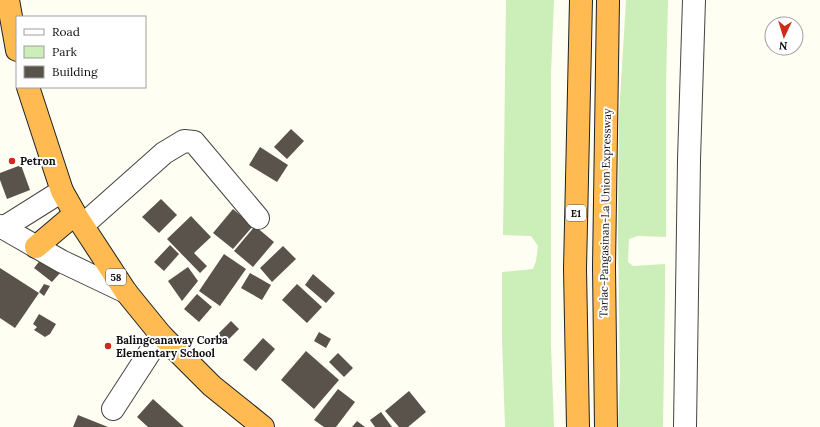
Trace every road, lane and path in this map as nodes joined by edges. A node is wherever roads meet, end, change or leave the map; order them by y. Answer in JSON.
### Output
{"nodes":[{"id":1,"x":8,"y":0,"type":"edge"},
{"id":2,"x":581,"y":0,"type":"edge"},
{"id":3,"x":608,"y":0,"type":"edge"},
{"id":4,"x":694,"y":0,"type":"edge"},
{"id":5,"x":16,"y":44,"type":"edge"},
{"id":6,"x":28,"y":88,"type":"edge"},
{"id":7,"x":62,"y":190,"type":"junction"},
{"id":8,"x":258,"y":218,"type":"dead end"},
{"id":9,"x":79,"y":220,"type":"junction"},
{"id":10,"x":1,"y":227,"type":"edge"},
{"id":11,"x":36,"y":246,"type":"junction"},
{"id":12,"x":126,"y":292,"type":"junction"},
{"id":13,"x":161,"y":335,"type":"junction"},
{"id":14,"x":113,"y":409,"type":"dead end"},
{"id":15,"x":263,"y":427,"type":"edge"},
{"id":16,"x":578,"y":427,"type":"edge"},
{"id":17,"x":606,"y":427,"type":"edge"},
{"id":18,"x":685,"y":427,"type":"edge"}],
"edges":[{"from":1,"to":5,"type":"highway"},
{"from":2,"to":16,"type":"highway","number":"E1"},
{"from":3,"to":17,"type":"highway","name":"Tarlac-Pangasinan-La Union Expressway"},
{"from":4,"to":18,"type":"street"},
{"from":6,"to":7,"type":"highway","number":"58"},
{"from":7,"to":9,"type":"highway","number":"58"},
{"from":7,"to":10,"type":"street"},
{"from":8,"to":9,"type":"street"},
{"from":9,"to":11,"type":"highway"},
{"from":9,"to":12,"type":"highway","number":"58"},
{"from":10,"to":11,"type":"street"},
{"from":11,"to":12,"type":"street"},
{"from":12,"to":13,"type":"highway","number":"58"},
{"from":13,"to":14,"type":"street"},
{"from":13,"to":15,"type":"highway","number":"58"}]}
